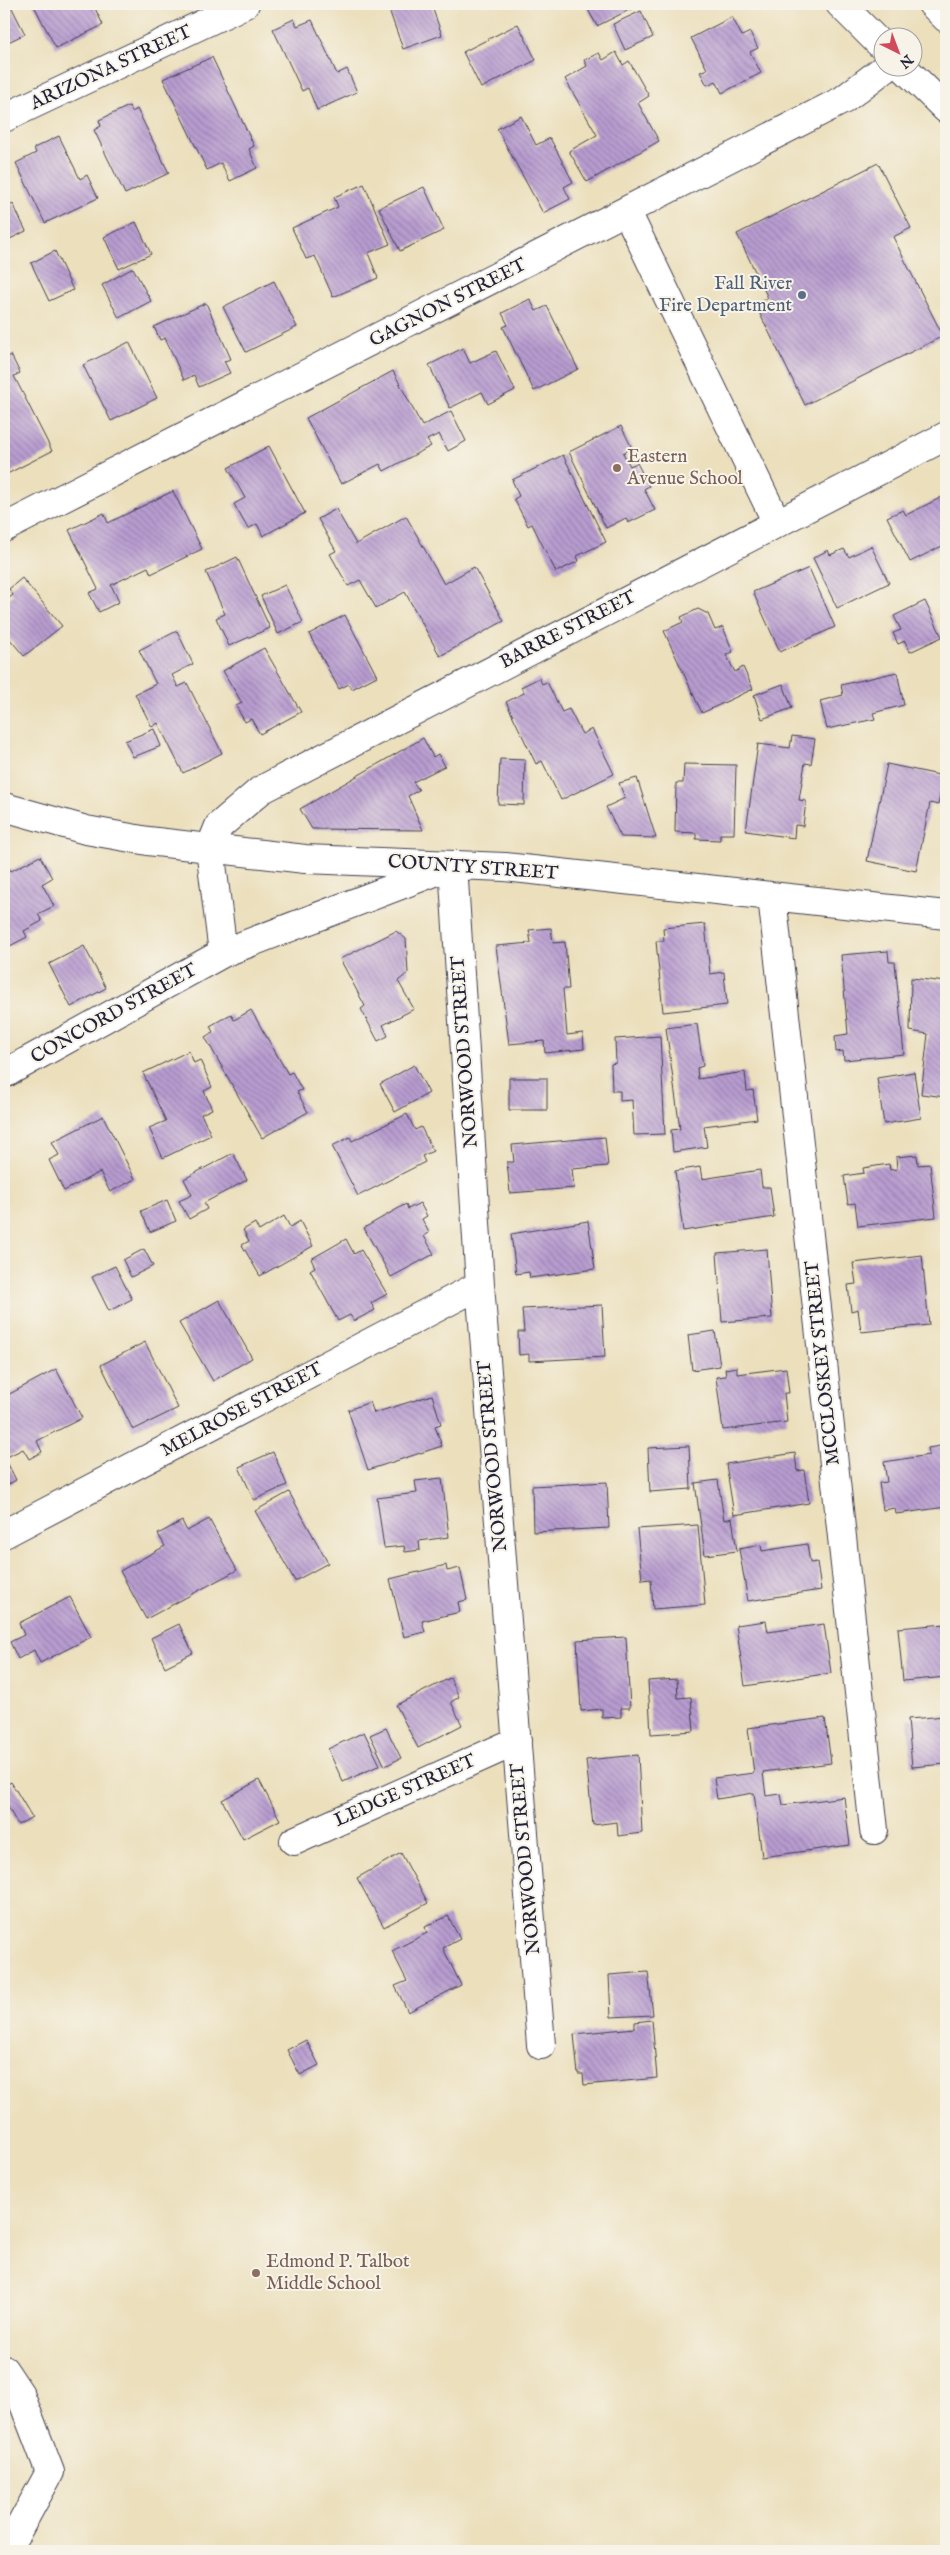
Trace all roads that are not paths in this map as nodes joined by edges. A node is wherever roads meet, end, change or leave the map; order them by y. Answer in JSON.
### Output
{"nodes":[{"id":1,"x":245,"y":4,"type":"edge"},
{"id":2,"x":840,"y":4,"type":"edge"},
{"id":3,"x":932,"y":4,"type":"edge"},
{"id":4,"x":946,"y":18,"type":"edge"},
{"id":5,"x":872,"y":36,"type":"edge"},
{"id":6,"x":873,"y":78,"type":"edge"},
{"id":7,"x":914,"y":78,"type":"edge"},
{"id":8,"x":946,"y":109,"type":"edge"},
{"id":9,"x":4,"y":118,"type":"edge"},
{"id":10,"x":627,"y":212,"type":"junction"},
{"id":11,"x":946,"y":436,"type":"edge"},
{"id":12,"x":777,"y":523,"type":"junction"},
{"id":13,"x":4,"y":528,"type":"edge"},
{"id":14,"x":4,"y":807,"type":"edge"},
{"id":15,"x":210,"y":848,"type":"junction"},
{"id":16,"x":453,"y":865,"type":"junction"},
{"id":17,"x":772,"y":896,"type":"junction"},
{"id":18,"x":946,"y":914,"type":"edge"},
{"id":19,"x":224,"y":953,"type":"junction"},
{"id":20,"x":4,"y":1074,"type":"edge"},
{"id":21,"x":480,"y":1286,"type":"junction"},
{"id":22,"x":4,"y":1534,"type":"edge"},
{"id":23,"x":517,"y":1741,"type":"junction"},
{"id":24,"x":874,"y":1830,"type":"dead end"},
{"id":25,"x":294,"y":1841,"type":"dead end"},
{"id":26,"x":541,"y":2046,"type":"dead end"},
{"id":27,"x":4,"y":2370,"type":"edge"},
{"id":28,"x":4,"y":2551,"type":"edge"}],
"edges":[{"from":1,"to":9,"type":"street","name":"ARIZONA STREET"},
{"from":2,"to":5,"type":"street"},
{"from":3,"to":4,"type":"street"},
{"from":6,"to":10,"type":"street","name":"GAGNON STREET"},
{"from":7,"to":8,"type":"street"},
{"from":10,"to":12,"type":"street"},
{"from":10,"to":13,"type":"street","name":"GAGNON STREET"},
{"from":11,"to":12,"type":"street","name":"BARRE STREET"},
{"from":12,"to":15,"type":"street","name":"BARRE STREET"},
{"from":14,"to":15,"type":"street","name":"COUNTY STREET"},
{"from":15,"to":16,"type":"street","name":"COUNTY STREET"},
{"from":15,"to":19,"type":"street"},
{"from":16,"to":17,"type":"street","name":"COUNTY STREET"},
{"from":16,"to":19,"type":"street","name":"CONCORD STREET"},
{"from":16,"to":21,"type":"street","name":"NORWOOD STREET"},
{"from":17,"to":18,"type":"street","name":"COUNTY STREET"},
{"from":17,"to":24,"type":"street","name":"MCCLOSKEY STREET"},
{"from":19,"to":20,"type":"street","name":"CONCORD STREET"},
{"from":21,"to":22,"type":"street","name":"MELROSE STREET"},
{"from":21,"to":23,"type":"street","name":"NORWOOD STREET"},
{"from":23,"to":25,"type":"street","name":"LEDGE STREET"},
{"from":23,"to":26,"type":"street","name":"NORWOOD STREET"},
{"from":27,"to":28,"type":"street"}]}
